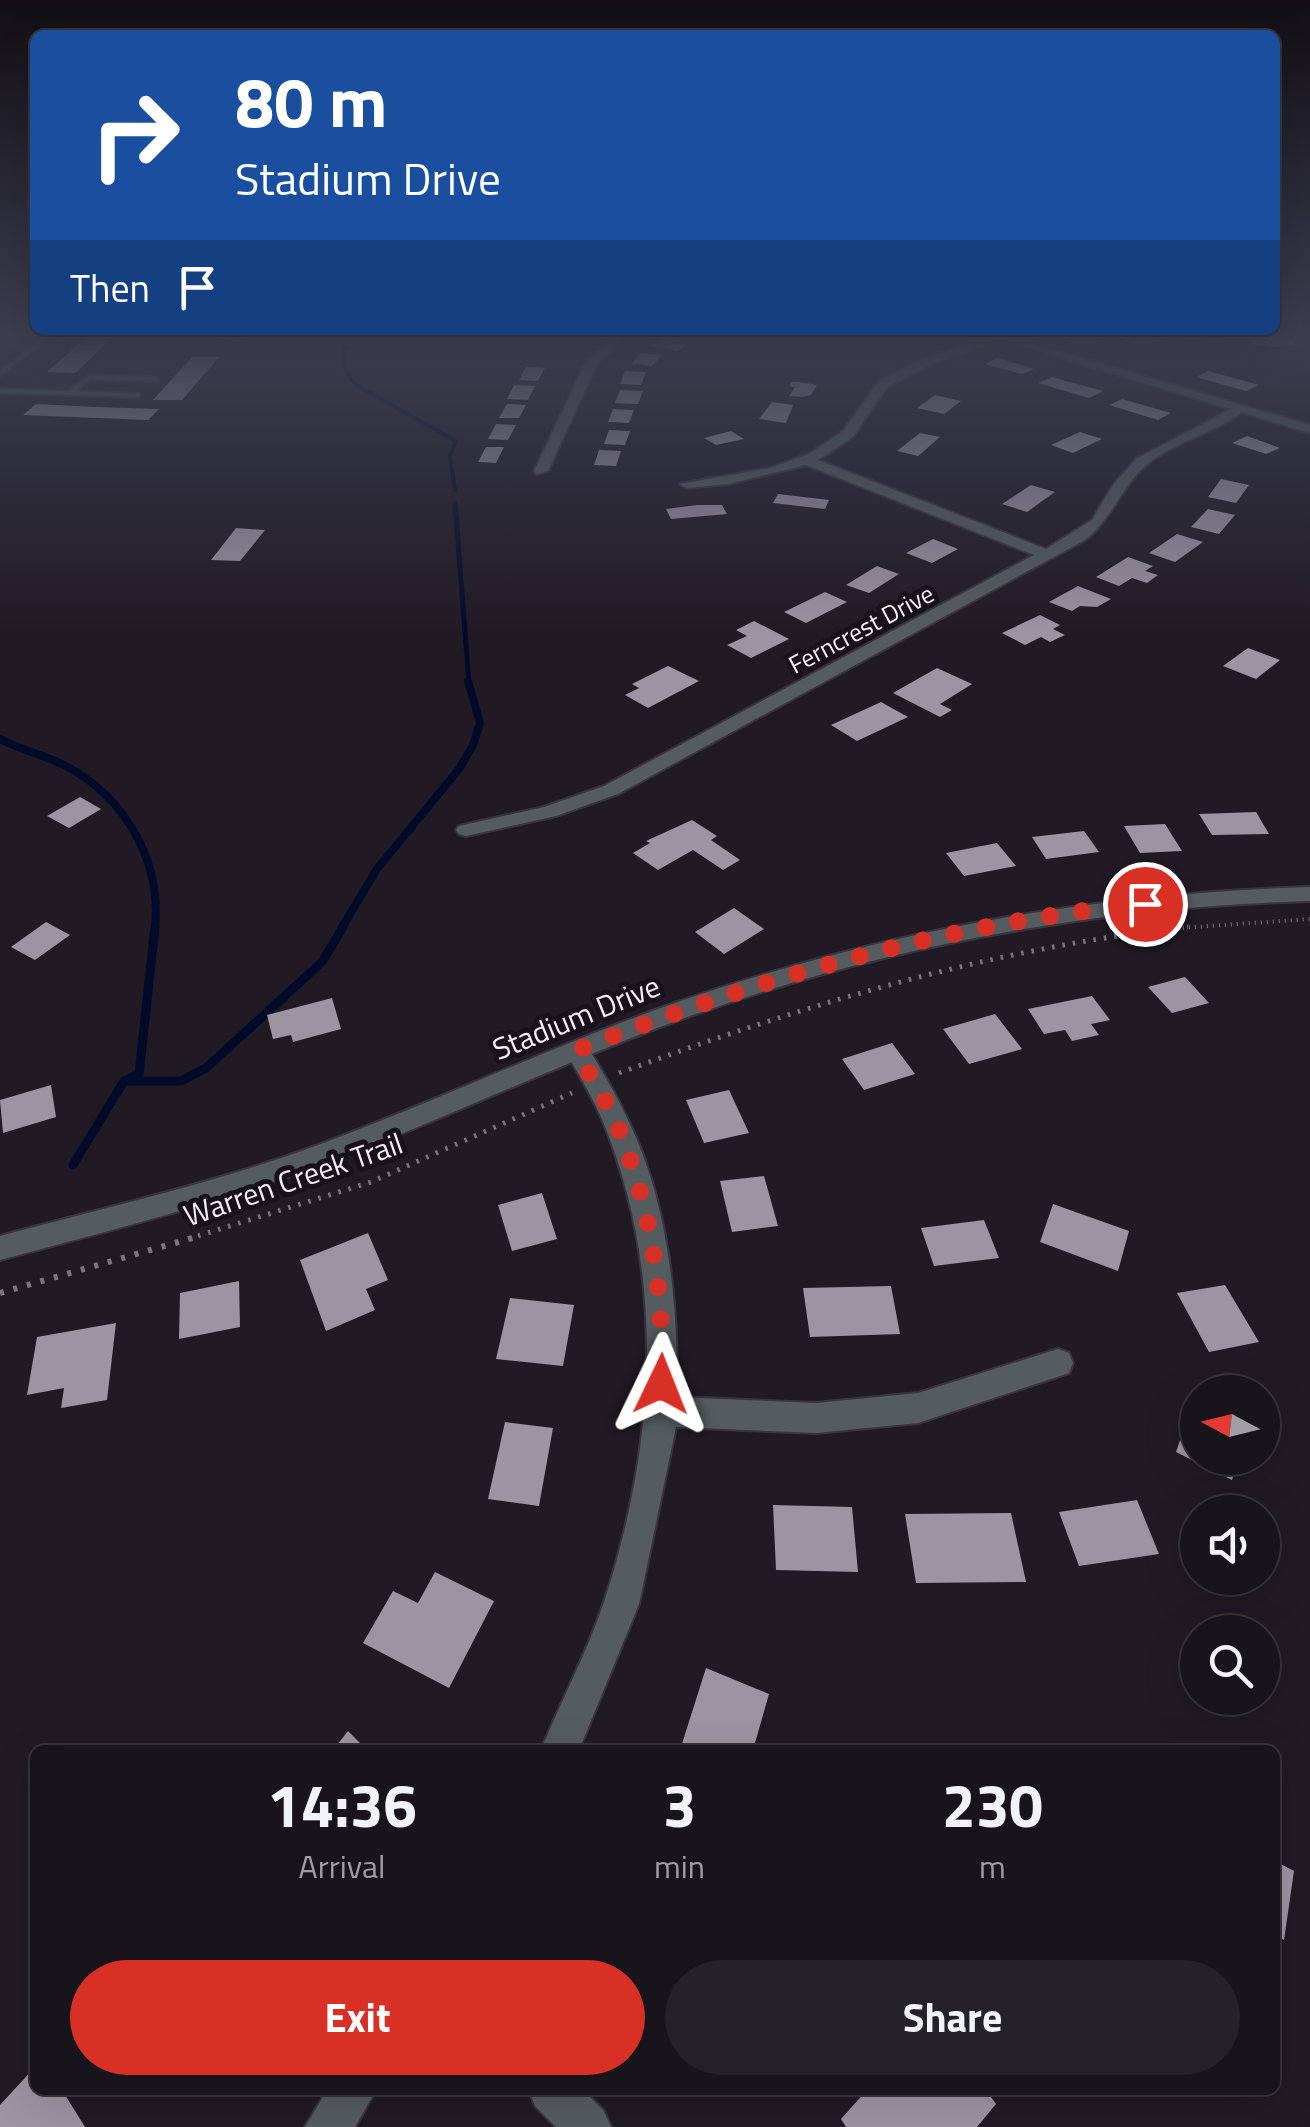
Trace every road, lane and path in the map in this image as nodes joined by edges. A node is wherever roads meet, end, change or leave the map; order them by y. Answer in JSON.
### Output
{"nodes":[{"id":1,"x":558,"y":435,"type":"edge"},
{"id":2,"x":846,"y":435,"type":"edge"},
{"id":3,"x":1191,"y":435,"type":"edge"},
{"id":4,"x":805,"y":460,"type":"junction"},
{"id":5,"x":541,"y":471,"type":"dead end"},
{"id":6,"x":687,"y":484,"type":"dead end"},
{"id":7,"x":1047,"y":555,"type":"junction"},
{"id":8,"x":466,"y":830,"type":"dead end"},
{"id":9,"x":1310,"y":894,"type":"edge"},
{"id":10,"x":1310,"y":919,"type":"edge"},
{"id":11,"x":577,"y":1050,"type":"junction"},
{"id":12,"x":592,"y":1084,"type":"junction"},
{"id":13,"x":0,"y":1248,"type":"edge"},
{"id":14,"x":0,"y":1294,"type":"edge"},
{"id":15,"x":1058,"y":1362,"type":"dead end"},
{"id":16,"x":660,"y":1411,"type":"junction"},
{"id":17,"x":562,"y":1745,"type":"edge"},
{"id":18,"x":350,"y":2095,"type":"edge"},
{"id":19,"x":557,"y":2095,"type":"edge"},
{"id":20,"x":328,"y":2127,"type":"edge"},
{"id":21,"x":588,"y":2127,"type":"edge"}],
"edges":[{"from":1,"to":5,"type":"street"},
{"from":2,"to":4,"type":"street"},
{"from":3,"to":7,"type":"street","name":"Ferncrest Drive"},
{"from":4,"to":6,"type":"street"},
{"from":4,"to":7,"type":"street"},
{"from":7,"to":8,"type":"street","name":"Ferncrest Drive"},
{"from":9,"to":11,"type":"street","name":"Stadium Drive"},
{"from":10,"to":12,"type":"path","name":"Warren Creek Trail"},
{"from":11,"to":12,"type":"street"},
{"from":11,"to":13,"type":"street","name":"Stadium Drive"},
{"from":12,"to":14,"type":"path","name":"Warren Creek Trail"},
{"from":12,"to":16,"type":"street"},
{"from":15,"to":16,"type":"street"},
{"from":16,"to":17,"type":"street"},
{"from":18,"to":20,"type":"street"},
{"from":19,"to":21,"type":"street"}]}
